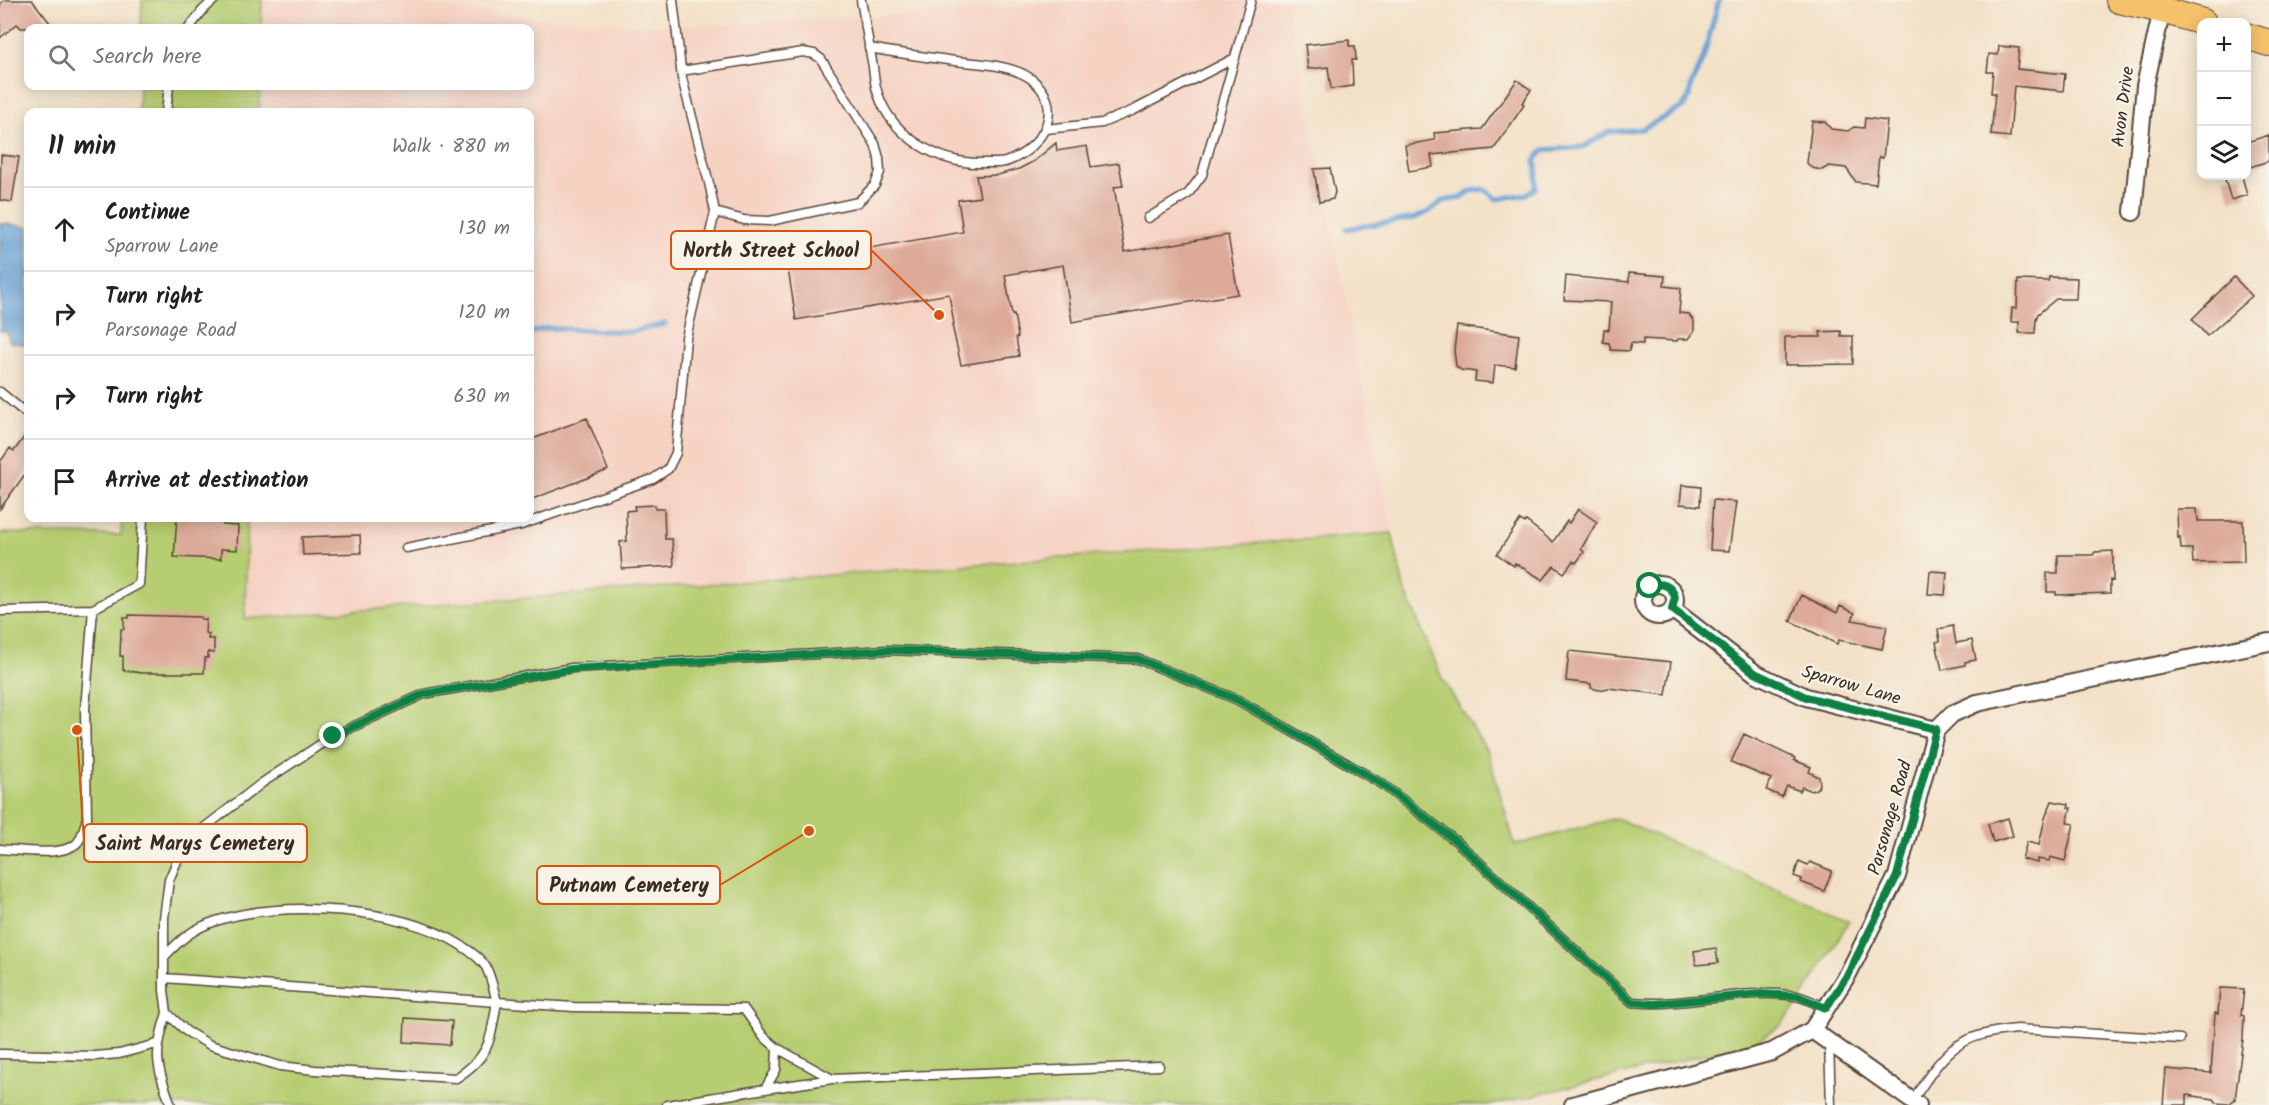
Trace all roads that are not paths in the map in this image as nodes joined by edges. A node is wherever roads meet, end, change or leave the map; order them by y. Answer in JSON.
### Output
{"nodes":[{"id":1,"x":214,"y":0,"type":"edge"},
{"id":2,"x":673,"y":0,"type":"edge"},
{"id":3,"x":861,"y":0,"type":"edge"},
{"id":4,"x":1251,"y":0,"type":"edge"},
{"id":5,"x":2119,"y":0,"type":"edge"},
{"id":6,"x":2162,"y":10,"type":"junction"},
{"id":7,"x":2197,"y":20,"type":"edge"},
{"id":8,"x":192,"y":24,"type":"edge"},
{"id":9,"x":2251,"y":37,"type":"edge"},
{"id":10,"x":2269,"y":44,"type":"edge"},
{"id":11,"x":869,"y":48,"type":"junction"},
{"id":12,"x":1235,"y":58,"type":"junction"},
{"id":13,"x":681,"y":71,"type":"junction"},
{"id":14,"x":169,"y":90,"type":"edge"},
{"id":15,"x":166,"y":108,"type":"edge"},
{"id":16,"x":1046,"y":129,"type":"junction"},
{"id":17,"x":715,"y":212,"type":"junction"},
{"id":18,"x":2133,"y":212,"type":"dead end"},
{"id":19,"x":1148,"y":218,"type":"dead end"},
{"id":20,"x":0,"y":392,"type":"edge"},
{"id":21,"x":24,"y":413,"type":"edge"},
{"id":22,"x":534,"y":521,"type":"edge"},
{"id":23,"x":143,"y":522,"type":"edge"},
{"id":24,"x":530,"y":522,"type":"edge"},
{"id":25,"x":406,"y":548,"type":"dead end"},
{"id":26,"x":93,"y":609,"type":"junction"},
{"id":27,"x":1672,"y":609,"type":"dead end"},
{"id":28,"x":0,"y":611,"type":"edge"},
{"id":29,"x":2269,"y":642,"type":"edge"},
{"id":30,"x":1936,"y":729,"type":"junction"},
{"id":31,"x":0,"y":849,"type":"edge"},
{"id":32,"x":164,"y":957,"type":"junction"},
{"id":33,"x":164,"y":978,"type":"junction"},
{"id":34,"x":497,"y":1002,"type":"junction"},
{"id":35,"x":1826,"y":1008,"type":"junction"},
{"id":36,"x":167,"y":1013,"type":"junction"},
{"id":37,"x":1812,"y":1030,"type":"junction"},
{"id":38,"x":2180,"y":1039,"type":"dead end"},
{"id":39,"x":1829,"y":1043,"type":"junction"},
{"id":40,"x":157,"y":1044,"type":"junction"},
{"id":41,"x":777,"y":1048,"type":"junction"},
{"id":42,"x":0,"y":1054,"type":"edge"},
{"id":43,"x":1159,"y":1066,"type":"dead end"},
{"id":44,"x":832,"y":1078,"type":"junction"},
{"id":45,"x":765,"y":1089,"type":"junction"},
{"id":46,"x":1915,"y":1103,"type":"edge"},
{"id":47,"x":171,"y":1105,"type":"edge"},
{"id":48,"x":667,"y":1105,"type":"edge"},
{"id":49,"x":1573,"y":1105,"type":"edge"},
{"id":50,"x":1830,"y":1105,"type":"edge"}],
"edges":[{"from":1,"to":8,"type":"lane"},
{"from":2,"to":13,"type":"lane"},
{"from":3,"to":11,"type":"lane"},
{"from":4,"to":12,"type":"lane"},
{"from":5,"to":6,"type":"main road"},
{"from":6,"to":7,"type":"main road"},
{"from":6,"to":18,"type":"street","name":"Avon Drive"},
{"from":9,"to":10,"type":"main road"},
{"from":11,"to":16,"type":"lane"},
{"from":11,"to":16,"type":"lane"},
{"from":12,"to":16,"type":"lane"},
{"from":12,"to":19,"type":"lane"},
{"from":13,"to":17,"type":"lane"},
{"from":13,"to":17,"type":"lane"},
{"from":14,"to":15,"type":"lane"},
{"from":17,"to":22,"type":"lane"},
{"from":20,"to":21,"type":"lane"},
{"from":23,"to":26,"type":"lane"},
{"from":24,"to":25,"type":"lane"},
{"from":26,"to":28,"type":"lane"},
{"from":26,"to":31,"type":"lane"},
{"from":27,"to":30,"type":"street","name":"Sparrow Lane"},
{"from":29,"to":30,"type":"street"},
{"from":30,"to":35,"type":"street","name":"Parsonage Road"},
{"from":32,"to":33,"type":"lane"},
{"from":32,"to":34,"type":"lane"},
{"from":32,"to":35,"type":"lane"},
{"from":33,"to":34,"type":"lane"},
{"from":33,"to":36,"type":"lane"},
{"from":34,"to":36,"type":"lane"},
{"from":34,"to":41,"type":"lane"},
{"from":35,"to":37,"type":"street","name":"Parsonage Road"},
{"from":36,"to":40,"type":"lane"},
{"from":37,"to":39,"type":"street"},
{"from":37,"to":49,"type":"street","name":"Parsonage Road"},
{"from":38,"to":46,"type":"lane"},
{"from":39,"to":46,"type":"street"},
{"from":39,"to":50,"type":"lane"},
{"from":40,"to":42,"type":"lane"},
{"from":40,"to":47,"type":"lane"},
{"from":41,"to":44,"type":"lane"},
{"from":41,"to":45,"type":"lane"},
{"from":43,"to":44,"type":"lane"},
{"from":44,"to":45,"type":"lane"},
{"from":45,"to":48,"type":"lane"}]}
